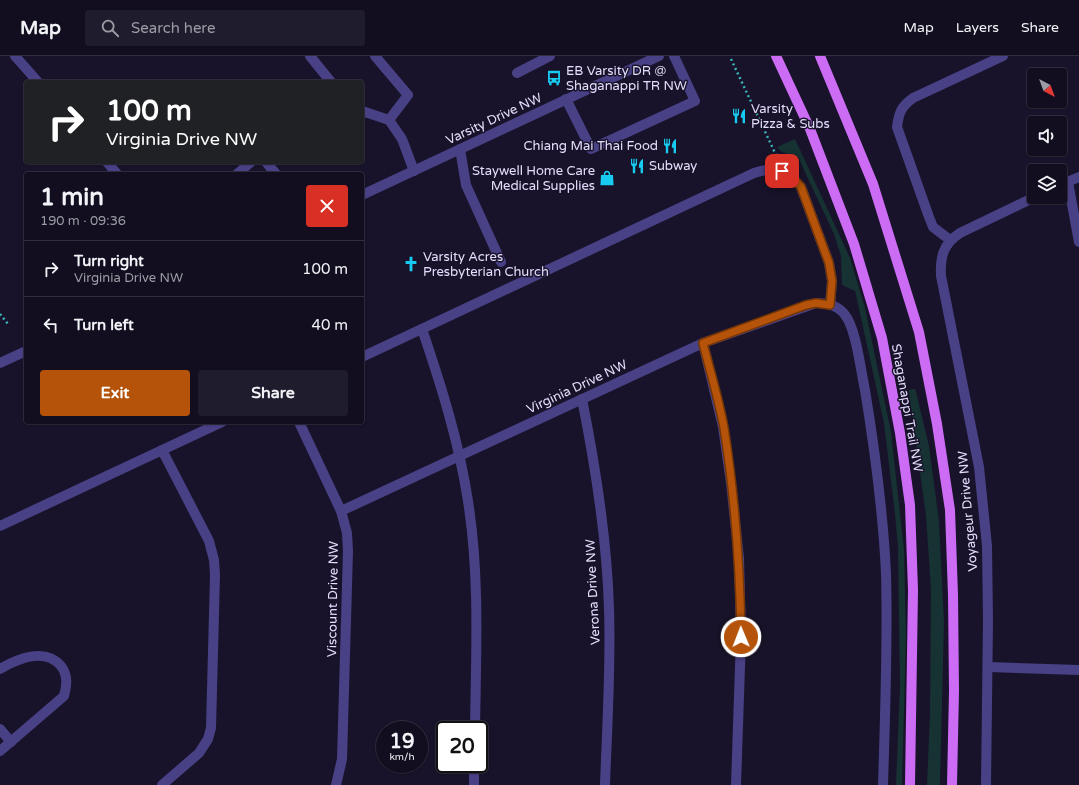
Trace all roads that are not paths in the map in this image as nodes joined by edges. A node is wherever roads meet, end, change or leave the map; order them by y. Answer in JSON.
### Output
{"nodes":[{"id":1,"x":15,"y":56,"type":"edge"},
{"id":2,"x":310,"y":56,"type":"edge"},
{"id":3,"x":376,"y":56,"type":"edge"},
{"id":4,"x":550,"y":56,"type":"edge"},
{"id":5,"x":659,"y":56,"type":"edge"},
{"id":6,"x":674,"y":56,"type":"edge"},
{"id":7,"x":776,"y":56,"type":"edge"},
{"id":8,"x":820,"y":56,"type":"edge"},
{"id":9,"x":1003,"y":56,"type":"edge"},
{"id":10,"x":517,"y":73,"type":"dead end"},
{"id":11,"x":36,"y":80,"type":"edge"},
{"id":12,"x":329,"y":80,"type":"edge"},
{"id":13,"x":566,"y":99,"type":"junction"},
{"id":14,"x":364,"y":112,"type":"edge"},
{"id":15,"x":389,"y":120,"type":"junction"},
{"id":16,"x":460,"y":149,"type":"junction"},
{"id":17,"x":109,"y":164,"type":"edge"},
{"id":18,"x":249,"y":164,"type":"edge"},
{"id":19,"x":268,"y":164,"type":"edge"},
{"id":20,"x":414,"y":171,"type":"junction"},
{"id":21,"x":115,"y":172,"type":"edge"},
{"id":22,"x":239,"y":172,"type":"edge"},
{"id":23,"x":274,"y":172,"type":"edge"},
{"id":24,"x":1079,"y":177,"type":"edge"},
{"id":25,"x":1067,"y":183,"type":"edge"},
{"id":26,"x":364,"y":194,"type":"edge"},
{"id":27,"x":1067,"y":196,"type":"edge"},
{"id":28,"x":1027,"y":201,"type":"edge"},
{"id":29,"x":950,"y":240,"type":"junction"},
{"id":30,"x":1079,"y":242,"type":"edge"},
{"id":31,"x":501,"y":262,"type":"dead end"},
{"id":32,"x":830,"y":305,"type":"junction"},
{"id":33,"x":422,"y":328,"type":"junction"},
{"id":34,"x":703,"y":343,"type":"junction"},
{"id":35,"x":24,"y":352,"type":"edge"},
{"id":36,"x":364,"y":355,"type":"edge"},
{"id":37,"x":0,"y":363,"type":"edge"},
{"id":38,"x":582,"y":399,"type":"junction"},
{"id":39,"x":218,"y":424,"type":"edge"},
{"id":40,"x":300,"y":424,"type":"edge"},
{"id":41,"x":162,"y":450,"type":"junction"},
{"id":42,"x":460,"y":456,"type":"junction"},
{"id":43,"x":341,"y":511,"type":"junction"},
{"id":44,"x":0,"y":526,"type":"edge"},
{"id":45,"x":988,"y":667,"type":"junction"},
{"id":46,"x":0,"y":669,"type":"edge"},
{"id":47,"x":1079,"y":670,"type":"edge"},
{"id":48,"x":475,"y":721,"type":"edge"},
{"id":49,"x":0,"y":730,"type":"edge"},
{"id":50,"x":11,"y":742,"type":"junction"},
{"id":51,"x":0,"y":751,"type":"edge"},
{"id":52,"x":474,"y":773,"type":"edge"},
{"id":53,"x":162,"y":785,"type":"edge"},
{"id":54,"x":336,"y":785,"type":"edge"},
{"id":55,"x":474,"y":785,"type":"edge"},
{"id":56,"x":605,"y":785,"type":"edge"},
{"id":57,"x":736,"y":785,"type":"edge"},
{"id":58,"x":882,"y":785,"type":"edge"},
{"id":59,"x":910,"y":785,"type":"edge"},
{"id":60,"x":952,"y":785,"type":"edge"},
{"id":61,"x":986,"y":785,"type":"edge"}],
"edges":[{"from":1,"to":11,"type":"street"},
{"from":2,"to":12,"type":"street"},
{"from":3,"to":15,"type":"street"},
{"from":4,"to":10,"type":"street"},
{"from":5,"to":13,"type":"street","name":"Varsity Drive NW"},
{"from":6,"to":13,"type":"street"},
{"from":7,"to":59,"type":"main road","name":"Shaganappi Trail NW"},
{"from":8,"to":60,"type":"main road","name":"Shaganappi Trail NW"},
{"from":9,"to":29,"type":"street"},
{"from":13,"to":16,"type":"street","name":"Varsity Drive NW"},
{"from":14,"to":15,"type":"street"},
{"from":15,"to":20,"type":"street"},
{"from":16,"to":20,"type":"street","name":"Varsity Drive NW"},
{"from":16,"to":31,"type":"street"},
{"from":17,"to":21,"type":"street"},
{"from":18,"to":22,"type":"street"},
{"from":19,"to":23,"type":"street"},
{"from":20,"to":26,"type":"street","name":"Varsity Drive NW"},
{"from":24,"to":25,"type":"street"},
{"from":27,"to":30,"type":"street"},
{"from":28,"to":29,"type":"street"},
{"from":29,"to":45,"type":"street","name":"Voyageur Drive NW"},
{"from":32,"to":33,"type":"street"},
{"from":32,"to":34,"type":"street","name":"Virginia Drive NW"},
{"from":32,"to":58,"type":"street"},
{"from":33,"to":36,"type":"street"},
{"from":33,"to":42,"type":"street"},
{"from":34,"to":38,"type":"street","name":"Virginia Drive NW"},
{"from":34,"to":57,"type":"street"},
{"from":35,"to":37,"type":"street"},
{"from":38,"to":42,"type":"street","name":"Virginia Drive NW"},
{"from":38,"to":56,"type":"street","name":"Verona Drive NW"},
{"from":39,"to":41,"type":"street"},
{"from":40,"to":43,"type":"street","name":"Viscount Drive NW"},
{"from":41,"to":44,"type":"street"},
{"from":41,"to":53,"type":"street"},
{"from":42,"to":43,"type":"street","name":"Virginia Drive NW"},
{"from":42,"to":48,"type":"street"},
{"from":43,"to":54,"type":"street","name":"Viscount Drive NW"},
{"from":45,"to":47,"type":"street"},
{"from":45,"to":61,"type":"street","name":"Voyageur Drive NW"},
{"from":46,"to":50,"type":"street"},
{"from":49,"to":50,"type":"street"},
{"from":50,"to":51,"type":"street"},
{"from":52,"to":55,"type":"street"}]}
